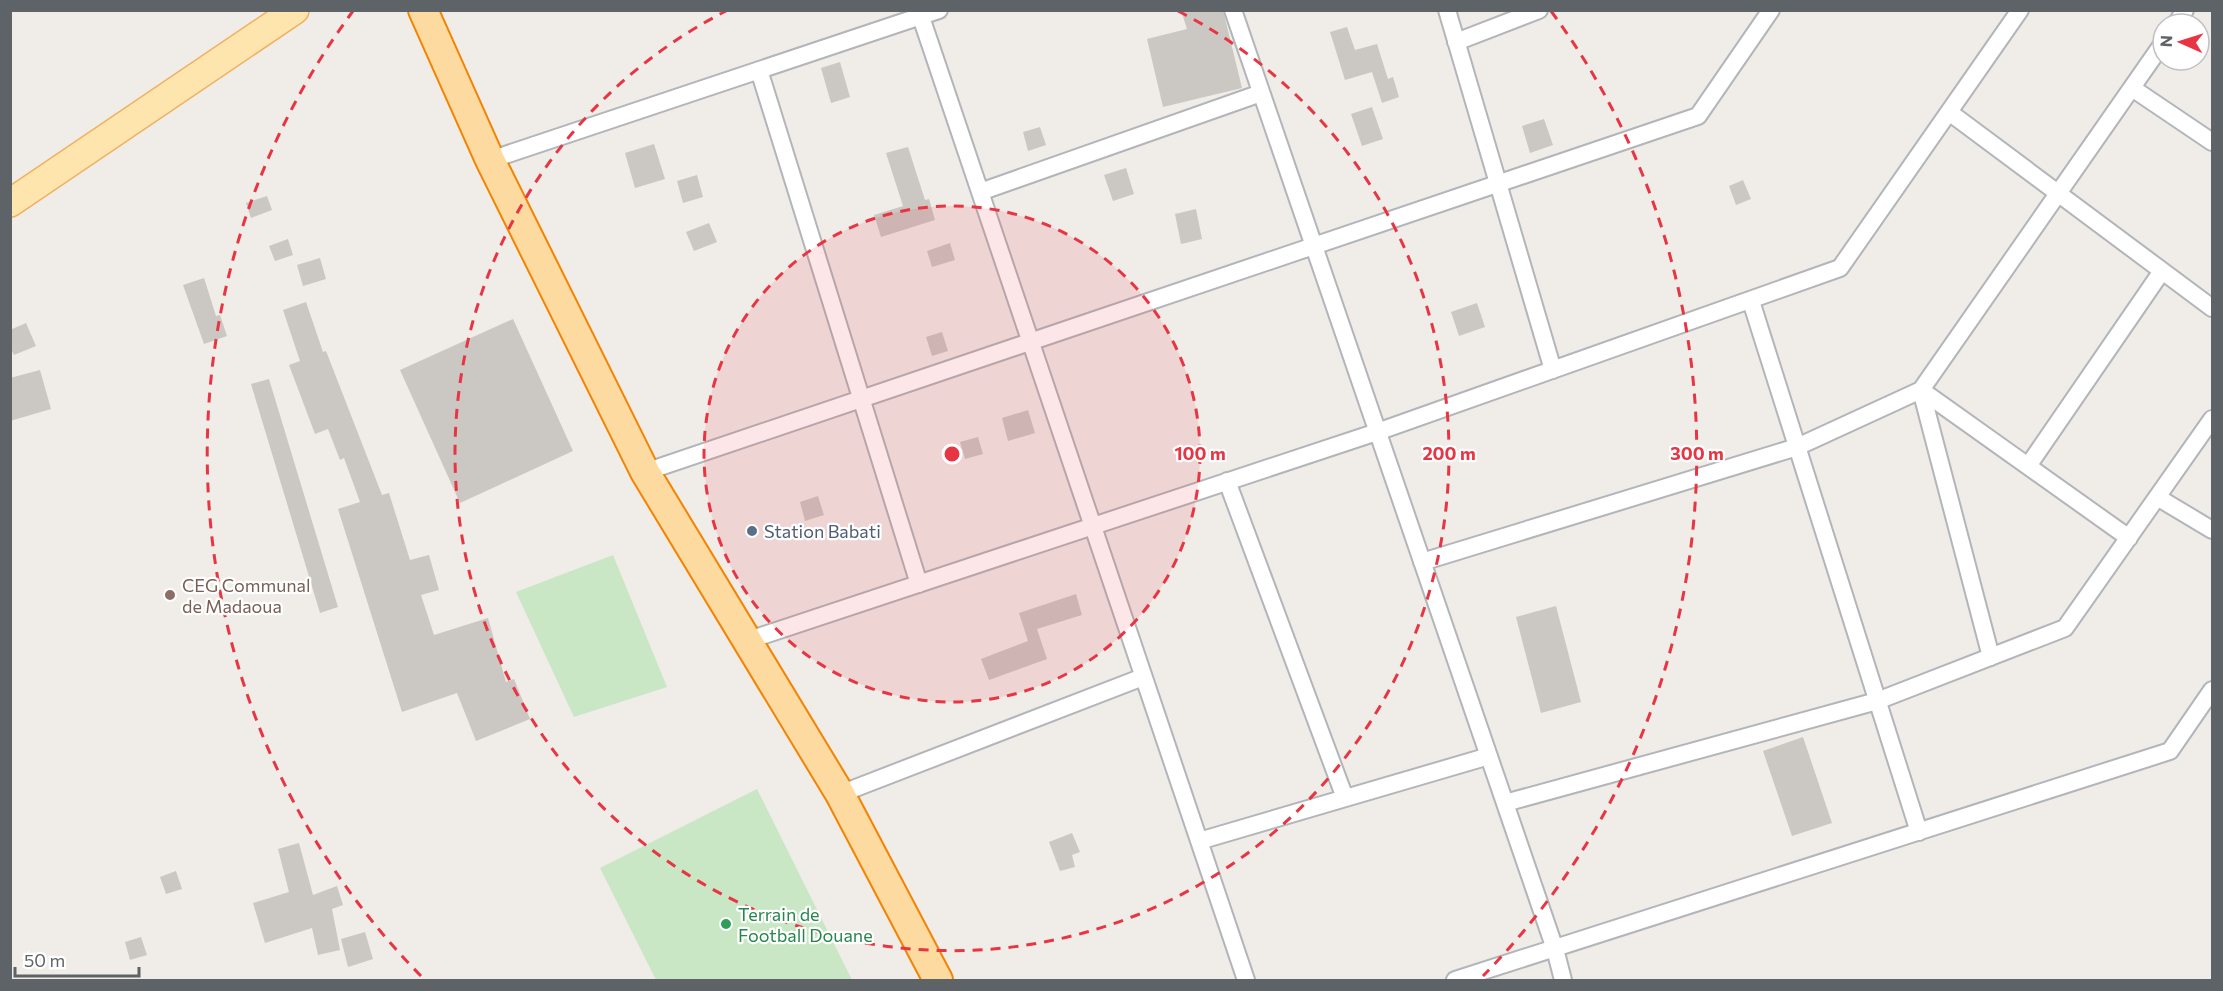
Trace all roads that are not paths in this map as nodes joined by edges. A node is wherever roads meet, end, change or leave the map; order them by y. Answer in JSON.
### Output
{"nodes":[{"id":1,"x":295,"y":10,"type":"edge"},
{"id":2,"x":423,"y":10,"type":"edge"},
{"id":3,"x":939,"y":10,"type":"edge"},
{"id":4,"x":1233,"y":10,"type":"edge"},
{"id":5,"x":1447,"y":10,"type":"edge"},
{"id":6,"x":1539,"y":10,"type":"edge"},
{"id":7,"x":1771,"y":10,"type":"edge"},
{"id":8,"x":2020,"y":10,"type":"edge"},
{"id":9,"x":921,"y":17,"type":"junction"},
{"id":10,"x":1456,"y":42,"type":"junction"},
{"id":11,"x":2151,"y":60,"type":"edge"},
{"id":12,"x":759,"y":70,"type":"junction"},
{"id":13,"x":2132,"y":88,"type":"junction"},
{"id":14,"x":1261,"y":93,"type":"junction"},
{"id":15,"x":1949,"y":112,"type":"junction"},
{"id":16,"x":2212,"y":142,"type":"edge"},
{"id":17,"x":490,"y":160,"type":"junction"},
{"id":18,"x":1498,"y":183,"type":"junction"},
{"id":19,"x":980,"y":192,"type":"junction"},
{"id":20,"x":2060,"y":195,"type":"junction"},
{"id":21,"x":10,"y":203,"type":"edge"},
{"id":22,"x":1313,"y":245,"type":"junction"},
{"id":23,"x":2162,"y":271,"type":"junction"},
{"id":24,"x":1751,"y":301,"type":"junction"},
{"id":25,"x":2212,"y":308,"type":"edge"},
{"id":26,"x":1030,"y":341,"type":"junction"},
{"id":27,"x":1553,"y":370,"type":"junction"},
{"id":28,"x":1921,"y":390,"type":"junction"},
{"id":29,"x":861,"y":398,"type":"junction"},
{"id":30,"x":2212,"y":419,"type":"edge"},
{"id":31,"x":1377,"y":432,"type":"junction"},
{"id":32,"x":1797,"y":447,"type":"junction"},
{"id":33,"x":2028,"y":466,"type":"junction"},
{"id":34,"x":645,"y":472,"type":"junction"},
{"id":35,"x":1227,"y":481,"type":"junction"},
{"id":36,"x":2157,"y":497,"type":"junction"},
{"id":37,"x":1092,"y":525,"type":"junction"},
{"id":38,"x":2212,"y":530,"type":"edge"},
{"id":39,"x":2129,"y":538,"type":"junction"},
{"id":40,"x":1422,"y":562,"type":"junction"},
{"id":41,"x":919,"y":584,"type":"junction"},
{"id":42,"x":746,"y":641,"type":"junction"},
{"id":43,"x":1991,"y":657,"type":"junction"},
{"id":44,"x":1143,"y":677,"type":"junction"},
{"id":45,"x":2212,"y":690,"type":"edge"},
{"id":46,"x":1877,"y":701,"type":"junction"},
{"id":47,"x":1489,"y":756,"type":"junction"},
{"id":48,"x":840,"y":794,"type":"junction"},
{"id":49,"x":1345,"y":798,"type":"junction"},
{"id":50,"x":1505,"y":803,"type":"junction"},
{"id":51,"x":1919,"y":832,"type":"junction"},
{"id":52,"x":1199,"y":841,"type":"junction"},
{"id":53,"x":1555,"y":949,"type":"junction"},
{"id":54,"x":938,"y":981,"type":"edge"},
{"id":55,"x":1246,"y":981,"type":"edge"},
{"id":56,"x":1455,"y":981,"type":"edge"},
{"id":57,"x":1563,"y":981,"type":"edge"}],
"edges":[{"from":1,"to":21,"type":"main road"},
{"from":2,"to":17,"type":"highway"},
{"from":3,"to":9,"type":"street"},
{"from":4,"to":14,"type":"street"},
{"from":5,"to":10,"type":"street"},
{"from":6,"to":10,"type":"street"},
{"from":7,"to":18,"type":"street"},
{"from":8,"to":15,"type":"street"},
{"from":9,"to":12,"type":"street"},
{"from":9,"to":19,"type":"street"},
{"from":10,"to":18,"type":"street"},
{"from":11,"to":13,"type":"street"},
{"from":12,"to":17,"type":"street"},
{"from":12,"to":29,"type":"street"},
{"from":13,"to":16,"type":"street"},
{"from":13,"to":20,"type":"street"},
{"from":14,"to":19,"type":"street"},
{"from":14,"to":22,"type":"street"},
{"from":15,"to":20,"type":"street"},
{"from":15,"to":24,"type":"street"},
{"from":17,"to":34,"type":"highway"},
{"from":18,"to":22,"type":"street"},
{"from":18,"to":27,"type":"street"},
{"from":19,"to":26,"type":"street"},
{"from":20,"to":23,"type":"street"},
{"from":20,"to":28,"type":"street"},
{"from":22,"to":26,"type":"street"},
{"from":22,"to":31,"type":"street"},
{"from":23,"to":25,"type":"street"},
{"from":23,"to":33,"type":"street"},
{"from":24,"to":27,"type":"street"},
{"from":24,"to":32,"type":"street"},
{"from":26,"to":29,"type":"street"},
{"from":26,"to":37,"type":"street"},
{"from":27,"to":31,"type":"street"},
{"from":28,"to":32,"type":"street"},
{"from":28,"to":33,"type":"street"},
{"from":28,"to":43,"type":"street"},
{"from":29,"to":34,"type":"street"},
{"from":29,"to":41,"type":"street"},
{"from":30,"to":36,"type":"street"},
{"from":31,"to":35,"type":"street"},
{"from":31,"to":40,"type":"street"},
{"from":32,"to":40,"type":"street"},
{"from":32,"to":46,"type":"street"},
{"from":33,"to":39,"type":"street"},
{"from":34,"to":42,"type":"highway"},
{"from":35,"to":37,"type":"street"},
{"from":35,"to":49,"type":"street"},
{"from":36,"to":38,"type":"street"},
{"from":36,"to":39,"type":"street"},
{"from":37,"to":41,"type":"street"},
{"from":37,"to":44,"type":"street"},
{"from":39,"to":43,"type":"street"},
{"from":40,"to":47,"type":"street"},
{"from":41,"to":42,"type":"street"},
{"from":42,"to":48,"type":"highway"},
{"from":43,"to":46,"type":"street"},
{"from":44,"to":48,"type":"street"},
{"from":44,"to":52,"type":"street"},
{"from":45,"to":51,"type":"street"},
{"from":46,"to":50,"type":"street"},
{"from":46,"to":51,"type":"street"},
{"from":47,"to":49,"type":"street"},
{"from":47,"to":50,"type":"street"},
{"from":48,"to":54,"type":"highway"},
{"from":49,"to":52,"type":"street"},
{"from":50,"to":53,"type":"street"},
{"from":51,"to":53,"type":"street"},
{"from":52,"to":55,"type":"street"},
{"from":53,"to":56,"type":"street"},
{"from":53,"to":57,"type":"street"}]}
